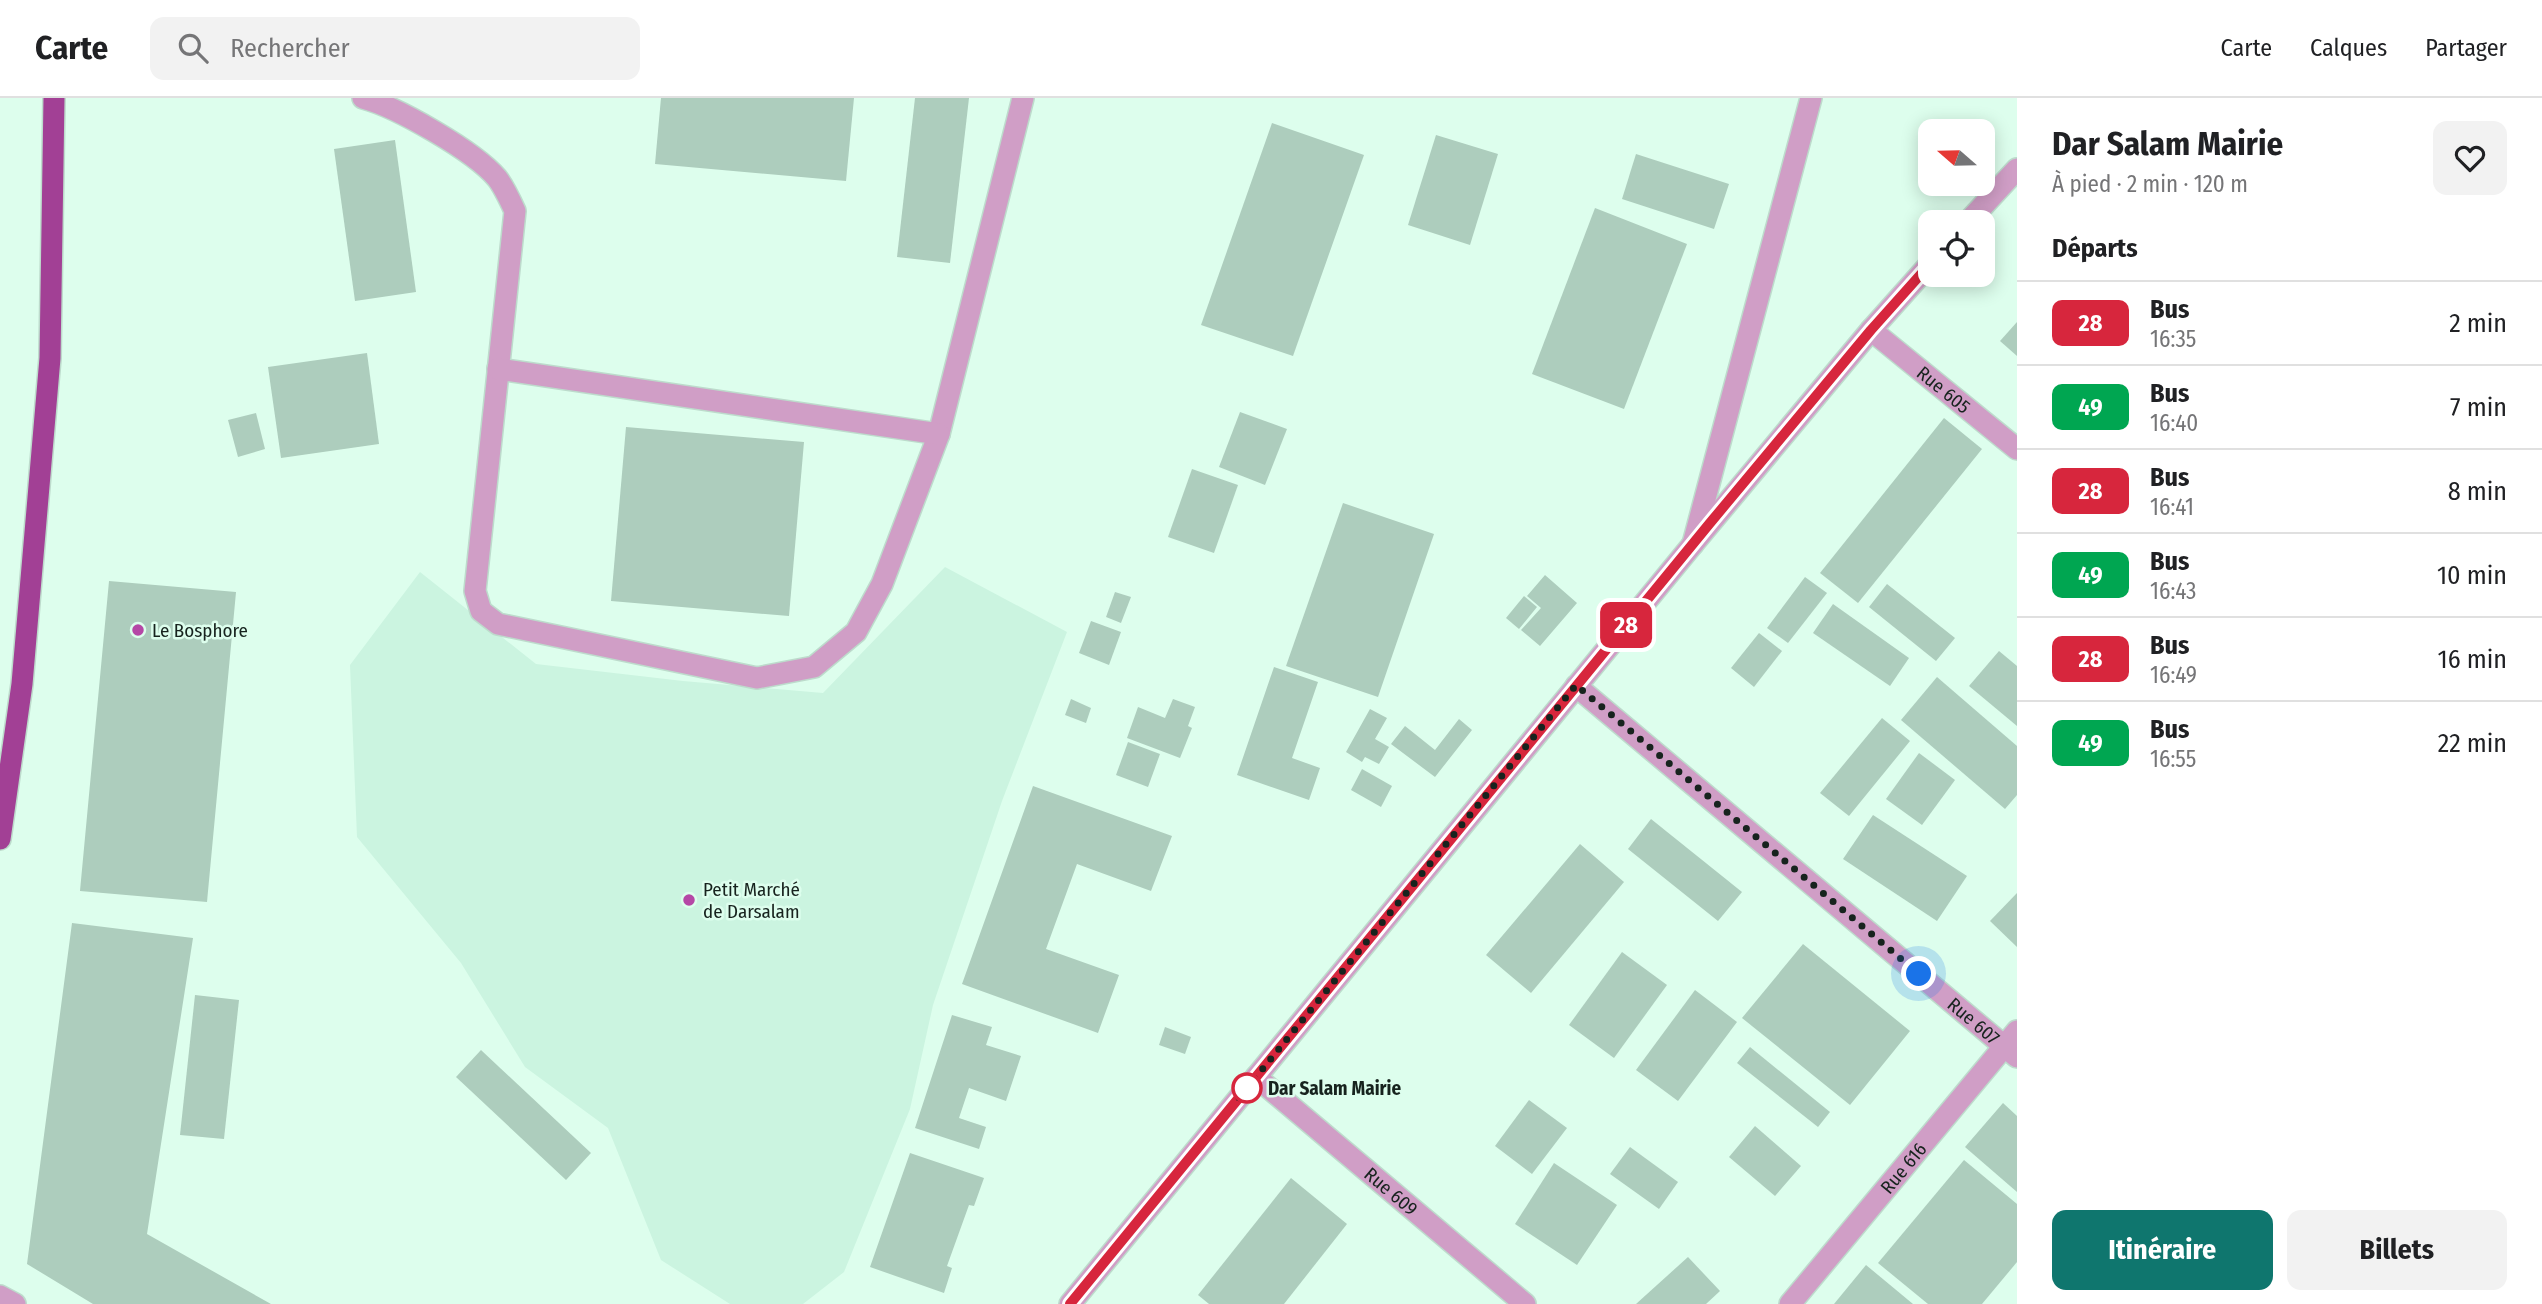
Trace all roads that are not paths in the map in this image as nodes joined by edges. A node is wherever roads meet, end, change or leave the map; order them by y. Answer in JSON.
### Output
{"nodes":[{"id":1,"x":54,"y":98,"type":"edge"},
{"id":2,"x":363,"y":98,"type":"edge"},
{"id":3,"x":1023,"y":98,"type":"edge"},
{"id":4,"x":1811,"y":98,"type":"edge"},
{"id":5,"x":2017,"y":169,"type":"edge"},
{"id":6,"x":1979,"y":210,"type":"edge"},
{"id":7,"x":1918,"y":277,"type":"edge"},
{"id":8,"x":1871,"y":330,"type":"junction"},
{"id":9,"x":498,"y":369,"type":"junction"},
{"id":10,"x":939,"y":434,"type":"junction"},
{"id":11,"x":2017,"y":449,"type":"edge"},
{"id":12,"x":1693,"y":544,"type":"junction"},
{"id":13,"x":1576,"y":685,"type":"junction"},
{"id":14,"x":0,"y":839,"type":"edge"},
{"id":15,"x":2013,"y":1045,"type":"edge"},
{"id":16,"x":1256,"y":1077,"type":"junction"},
{"id":17,"x":0,"y":1296,"type":"edge"},
{"id":18,"x":15,"y":1304,"type":"edge"},
{"id":19,"x":1070,"y":1304,"type":"edge"},
{"id":20,"x":1525,"y":1304,"type":"edge"},
{"id":21,"x":1790,"y":1304,"type":"edge"}],
"edges":[{"from":1,"to":14,"type":"highway"},
{"from":2,"to":9,"type":"street"},
{"from":3,"to":10,"type":"street"},
{"from":4,"to":12,"type":"street"},
{"from":5,"to":6,"type":"street"},
{"from":7,"to":8,"type":"street"},
{"from":8,"to":11,"type":"street","name":"Rue 605"},
{"from":8,"to":12,"type":"street"},
{"from":9,"to":10,"type":"street"},
{"from":9,"to":10,"type":"street"},
{"from":12,"to":13,"type":"street"},
{"from":13,"to":15,"type":"street","name":"Rue 607"},
{"from":13,"to":16,"type":"street"},
{"from":15,"to":21,"type":"street","name":"Rue 616"},
{"from":16,"to":19,"type":"street"},
{"from":16,"to":20,"type":"street","name":"Rue 609"},
{"from":17,"to":18,"type":"street"}]}
